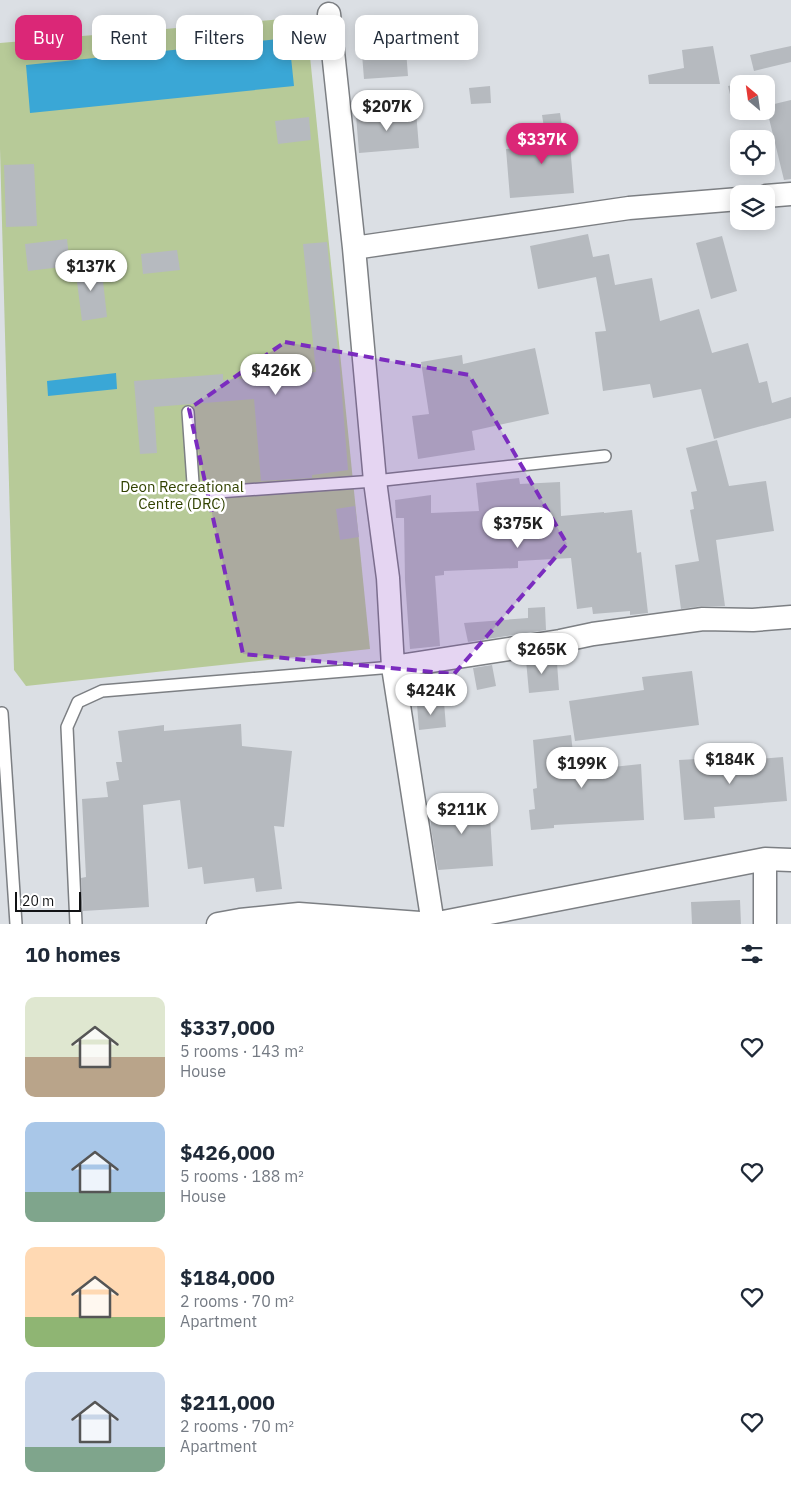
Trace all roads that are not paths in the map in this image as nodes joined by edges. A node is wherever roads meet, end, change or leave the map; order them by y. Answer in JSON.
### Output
{"nodes":[{"id":1,"x":329,"y":14,"type":"dead end"},
{"id":2,"x":791,"y":194,"type":"edge"},
{"id":3,"x":775,"y":195,"type":"edge"},
{"id":4,"x":730,"y":199,"type":"edge"},
{"id":5,"x":354,"y":248,"type":"junction"},
{"id":6,"x":188,"y":412,"type":"dead end"},
{"id":7,"x":605,"y":456,"type":"dead end"},
{"id":8,"x":376,"y":481,"type":"junction"},
{"id":9,"x":791,"y":618,"type":"edge"},
{"id":10,"x":393,"y":667,"type":"junction"},
{"id":11,"x":2,"y":713,"type":"dead end"},
{"id":12,"x":765,"y":858,"type":"junction"},
{"id":13,"x":791,"y":860,"type":"edge"},
{"id":14,"x":240,"y":922,"type":"edge"},
{"id":15,"x":16,"y":924,"type":"edge"},
{"id":16,"x":76,"y":924,"type":"edge"},
{"id":17,"x":218,"y":924,"type":"edge"},
{"id":18,"x":433,"y":924,"type":"edge"},
{"id":19,"x":765,"y":924,"type":"edge"}],
"edges":[{"from":1,"to":5,"type":"street"},
{"from":2,"to":3,"type":"street"},
{"from":4,"to":5,"type":"street"},
{"from":5,"to":8,"type":"street"},
{"from":6,"to":8,"type":"lane"},
{"from":7,"to":8,"type":"lane"},
{"from":8,"to":10,"type":"street"},
{"from":9,"to":10,"type":"street"},
{"from":10,"to":16,"type":"lane"},
{"from":10,"to":18,"type":"street"},
{"from":11,"to":15,"type":"lane"},
{"from":12,"to":13,"type":"street"},
{"from":12,"to":18,"type":"street"},
{"from":12,"to":19,"type":"street"},
{"from":14,"to":17,"type":"street"},
{"from":14,"to":18,"type":"street"}]}
